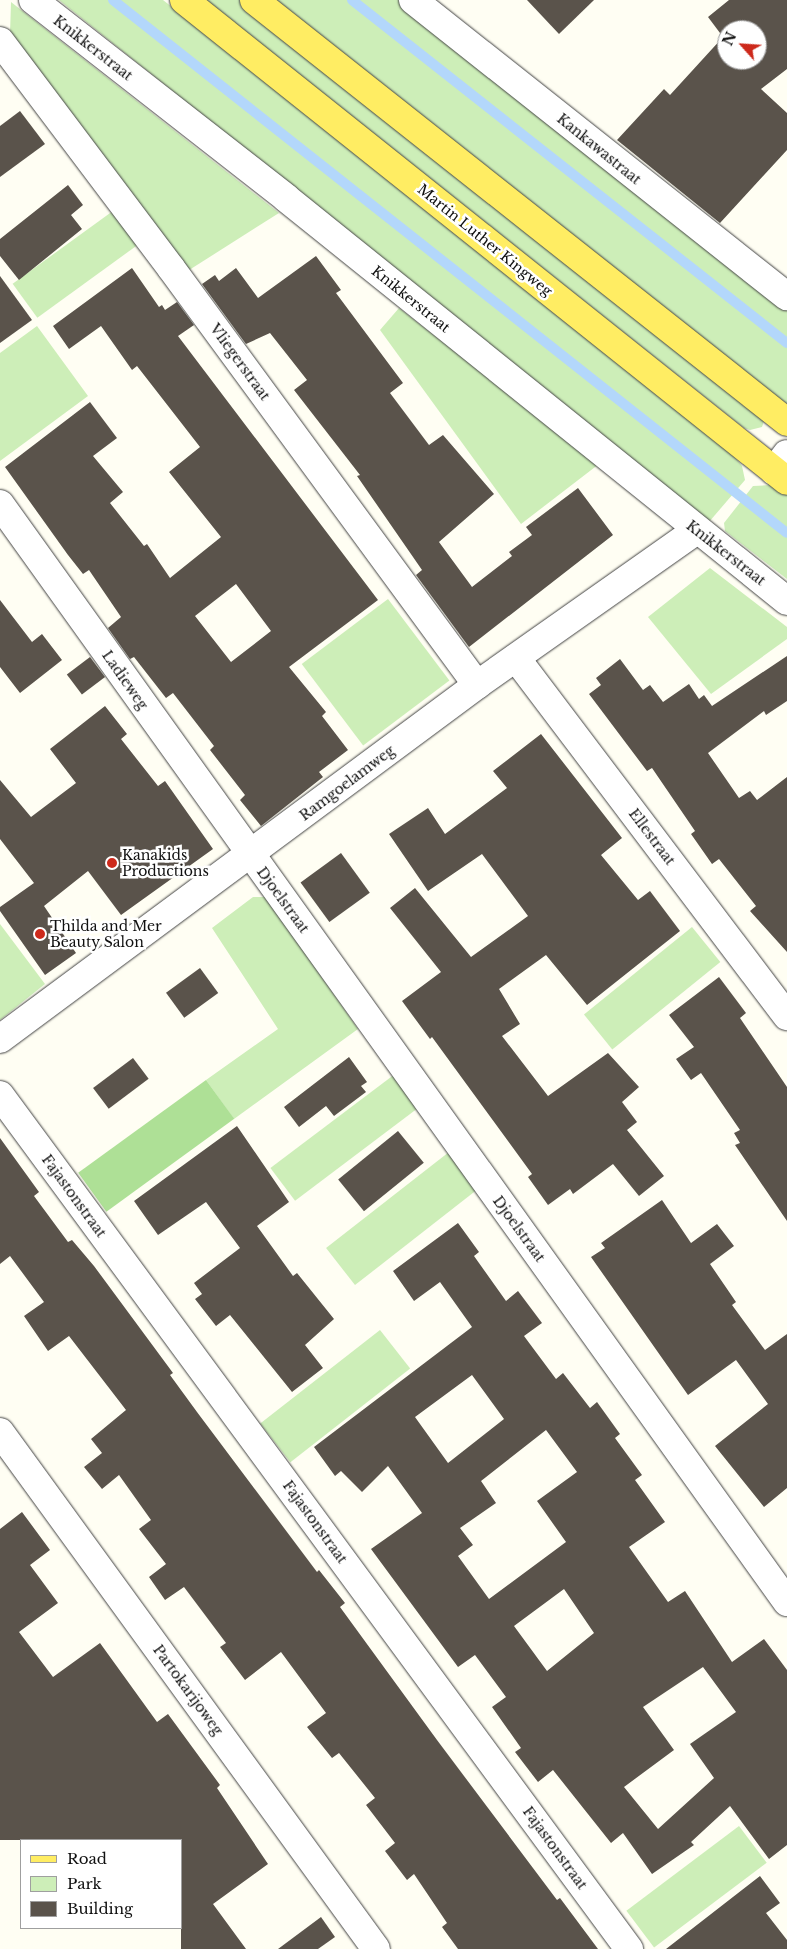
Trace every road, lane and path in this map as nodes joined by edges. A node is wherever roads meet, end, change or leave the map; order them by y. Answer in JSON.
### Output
{"nodes":[{"id":1,"x":33,"y":0,"type":"edge"},
{"id":2,"x":184,"y":0,"type":"edge"},
{"id":3,"x":254,"y":0,"type":"edge"},
{"id":4,"x":413,"y":0,"type":"edge"},
{"id":5,"x":0,"y":41,"type":"edge"},
{"id":6,"x":787,"y":296,"type":"edge"},
{"id":7,"x":787,"y":422,"type":"edge"},
{"id":8,"x":783,"y":468,"type":"edge"},
{"id":9,"x":0,"y":504,"type":"edge"},
{"id":10,"x":697,"y":530,"type":"junction"},
{"id":11,"x":787,"y":601,"type":"edge"},
{"id":12,"x":516,"y":658,"type":"junction"},
{"id":13,"x":477,"y":685,"type":"junction"},
{"id":14,"x":251,"y":855,"type":"junction"},
{"id":15,"x":787,"y":1016,"type":"edge"},
{"id":16,"x":0,"y":1039,"type":"edge"},
{"id":17,"x":0,"y":1096,"type":"edge"},
{"id":18,"x":0,"y":1432,"type":"edge"},
{"id":19,"x":787,"y":1602,"type":"edge"},
{"id":20,"x":376,"y":1949,"type":"edge"},
{"id":21,"x":629,"y":1949,"type":"edge"}],
"edges":[{"from":1,"to":10,"type":"street","name":"Knikkerstraat"},
{"from":2,"to":8,"type":"main road","name":"Martin Luther Kingweg"},
{"from":3,"to":7,"type":"main road"},
{"from":4,"to":6,"type":"street","name":"Kankawastraat"},
{"from":5,"to":13,"type":"street","name":"Vliegerstraat"},
{"from":9,"to":14,"type":"street","name":"Ladieweg"},
{"from":10,"to":11,"type":"street","name":"Knikkerstraat"},
{"from":10,"to":12,"type":"street","name":"Ramgoelamweg"},
{"from":12,"to":13,"type":"street","name":"Ramgoelamweg"},
{"from":12,"to":15,"type":"street","name":"Ellestraat"},
{"from":13,"to":14,"type":"street","name":"Ramgoelamweg"},
{"from":14,"to":16,"type":"street","name":"Ramgoelamweg"},
{"from":14,"to":19,"type":"street","name":"Djoelstraat"},
{"from":17,"to":21,"type":"street","name":"Fajastonstraat"},
{"from":18,"to":20,"type":"street","name":"Partokarijoweg"}]}
